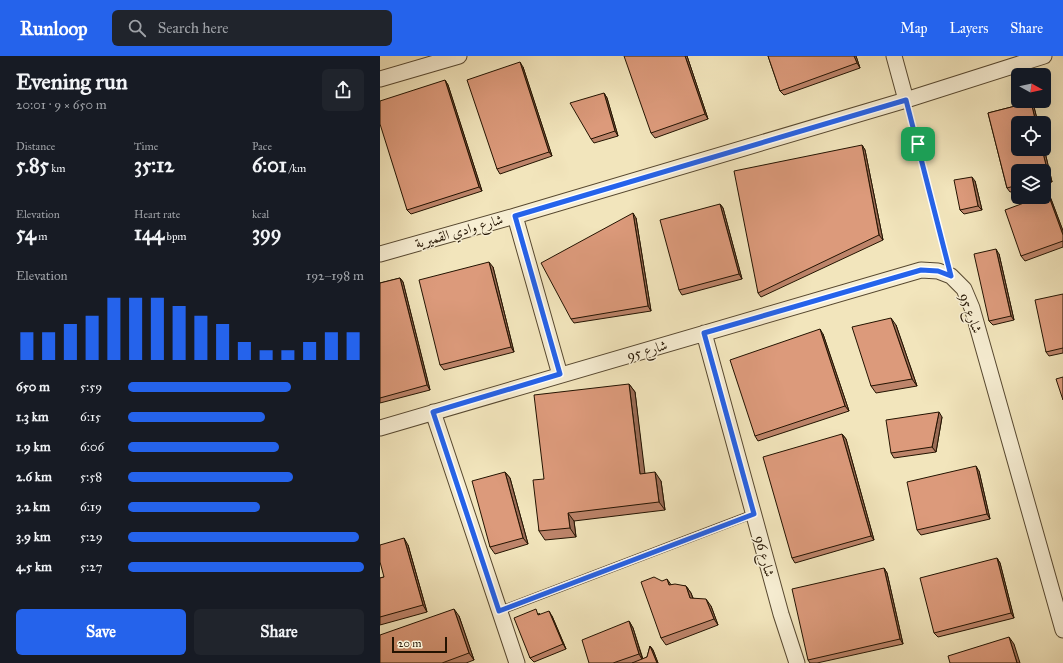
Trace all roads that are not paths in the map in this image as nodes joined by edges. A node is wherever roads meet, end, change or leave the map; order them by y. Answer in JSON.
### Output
{"nodes":[{"id":1,"x":459,"y":56,"type":"edge"},
{"id":2,"x":894,"y":56,"type":"edge"},
{"id":3,"x":1044,"y":56,"type":"edge"},
{"id":4,"x":380,"y":79,"type":"edge"},
{"id":5,"x":906,"y":100,"type":"junction"},
{"id":6,"x":515,"y":216,"type":"junction"},
{"id":7,"x":380,"y":254,"type":"edge"},
{"id":8,"x":704,"y":333,"type":"junction"},
{"id":9,"x":560,"y":374,"type":"junction"},
{"id":10,"x":433,"y":412,"type":"junction"},
{"id":11,"x":380,"y":428,"type":"edge"},
{"id":12,"x":754,"y":514,"type":"junction"},
{"id":13,"x":499,"y":611,"type":"junction"},
{"id":14,"x":1063,"y":630,"type":"edge"},
{"id":15,"x":517,"y":663,"type":"edge"},
{"id":16,"x":797,"y":663,"type":"edge"}],
"edges":[{"from":1,"to":4,"type":"street"},
{"from":2,"to":5,"type":"street"},
{"from":3,"to":5,"type":"street","name":"شارع وادي القميرية"},
{"from":5,"to":6,"type":"street","name":"شارع وادي القميرية"},
{"from":6,"to":7,"type":"street","name":"شارع وادي القميرية"},
{"from":6,"to":9,"type":"street"},
{"from":8,"to":9,"type":"street","name":"شارع 95"},
{"from":8,"to":12,"type":"street","name":"شارع 96"},
{"from":8,"to":14,"type":"street","name":"شارع 95"},
{"from":9,"to":10,"type":"street","name":"شارع 95"},
{"from":10,"to":11,"type":"street","name":"شارع 95"},
{"from":10,"to":13,"type":"street"},
{"from":12,"to":13,"type":"lane"},
{"from":12,"to":16,"type":"street","name":"شارع 96"},
{"from":13,"to":15,"type":"street"}]}
